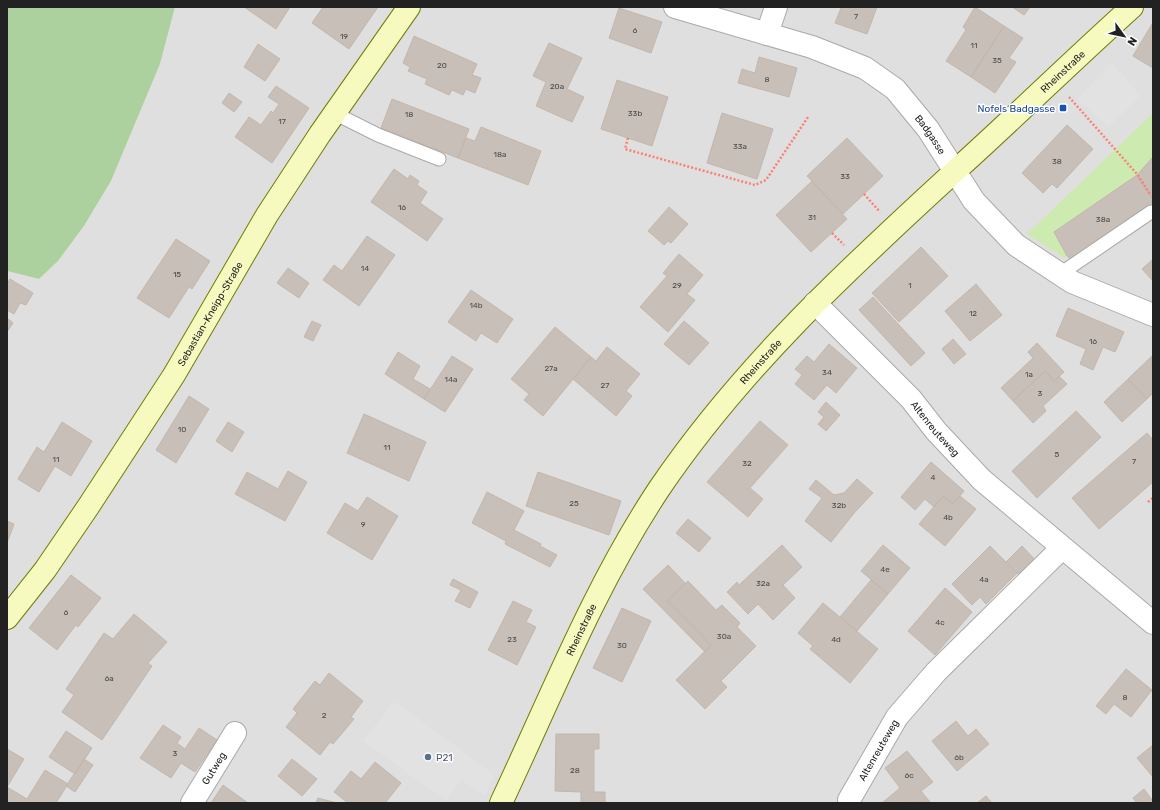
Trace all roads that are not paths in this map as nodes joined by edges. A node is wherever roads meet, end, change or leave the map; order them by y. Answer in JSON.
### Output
{"nodes":[{"id":1,"x":409,"y":7,"type":"edge"},
{"id":2,"x":675,"y":7,"type":"edge"},
{"id":3,"x":776,"y":7,"type":"edge"},
{"id":4,"x":1132,"y":7,"type":"edge"},
{"id":5,"x":767,"y":34,"type":"junction"},
{"id":6,"x":334,"y":113,"type":"junction"},
{"id":7,"x":439,"y":159,"type":"dead end"},
{"id":8,"x":956,"y":171,"type":"junction"},
{"id":9,"x":1152,"y":205,"type":"edge"},
{"id":10,"x":1060,"y":274,"type":"junction"},
{"id":11,"x":815,"y":303,"type":"junction"},
{"id":12,"x":1153,"y":314,"type":"edge"},
{"id":13,"x":1062,"y":548,"type":"junction"},
{"id":14,"x":7,"y":618,"type":"edge"},
{"id":15,"x":1153,"y":623,"type":"edge"},
{"id":16,"x":235,"y":733,"type":"dead end"},
{"id":17,"x":849,"y":800,"type":"dead end"},
{"id":18,"x":192,"y":803,"type":"edge"},
{"id":19,"x":501,"y":803,"type":"edge"}],
"edges":[{"from":1,"to":6,"type":"main road","name":"Sebastian-Kneipp-Straße"},
{"from":2,"to":5,"type":"street","name":"Badgasse"},
{"from":3,"to":5,"type":"street"},
{"from":4,"to":8,"type":"main road","name":"Rheinstraße"},
{"from":5,"to":8,"type":"street","name":"Badgasse"},
{"from":6,"to":7,"type":"lane"},
{"from":6,"to":14,"type":"main road","name":"Sebastian-Kneipp-Straße"},
{"from":8,"to":10,"type":"street","name":"Badgasse"},
{"from":8,"to":11,"type":"main road","name":"Rheinstraße"},
{"from":9,"to":10,"type":"lane"},
{"from":10,"to":12,"type":"street","name":"Badgasse"},
{"from":11,"to":13,"type":"street","name":"Altenreuteweg"},
{"from":11,"to":19,"type":"main road","name":"Rheinstraße"},
{"from":13,"to":15,"type":"street","name":"Altenreuteweg"},
{"from":13,"to":17,"type":"street","name":"Altenreuteweg"},
{"from":16,"to":18,"type":"street","name":"Gutweg"}]}
